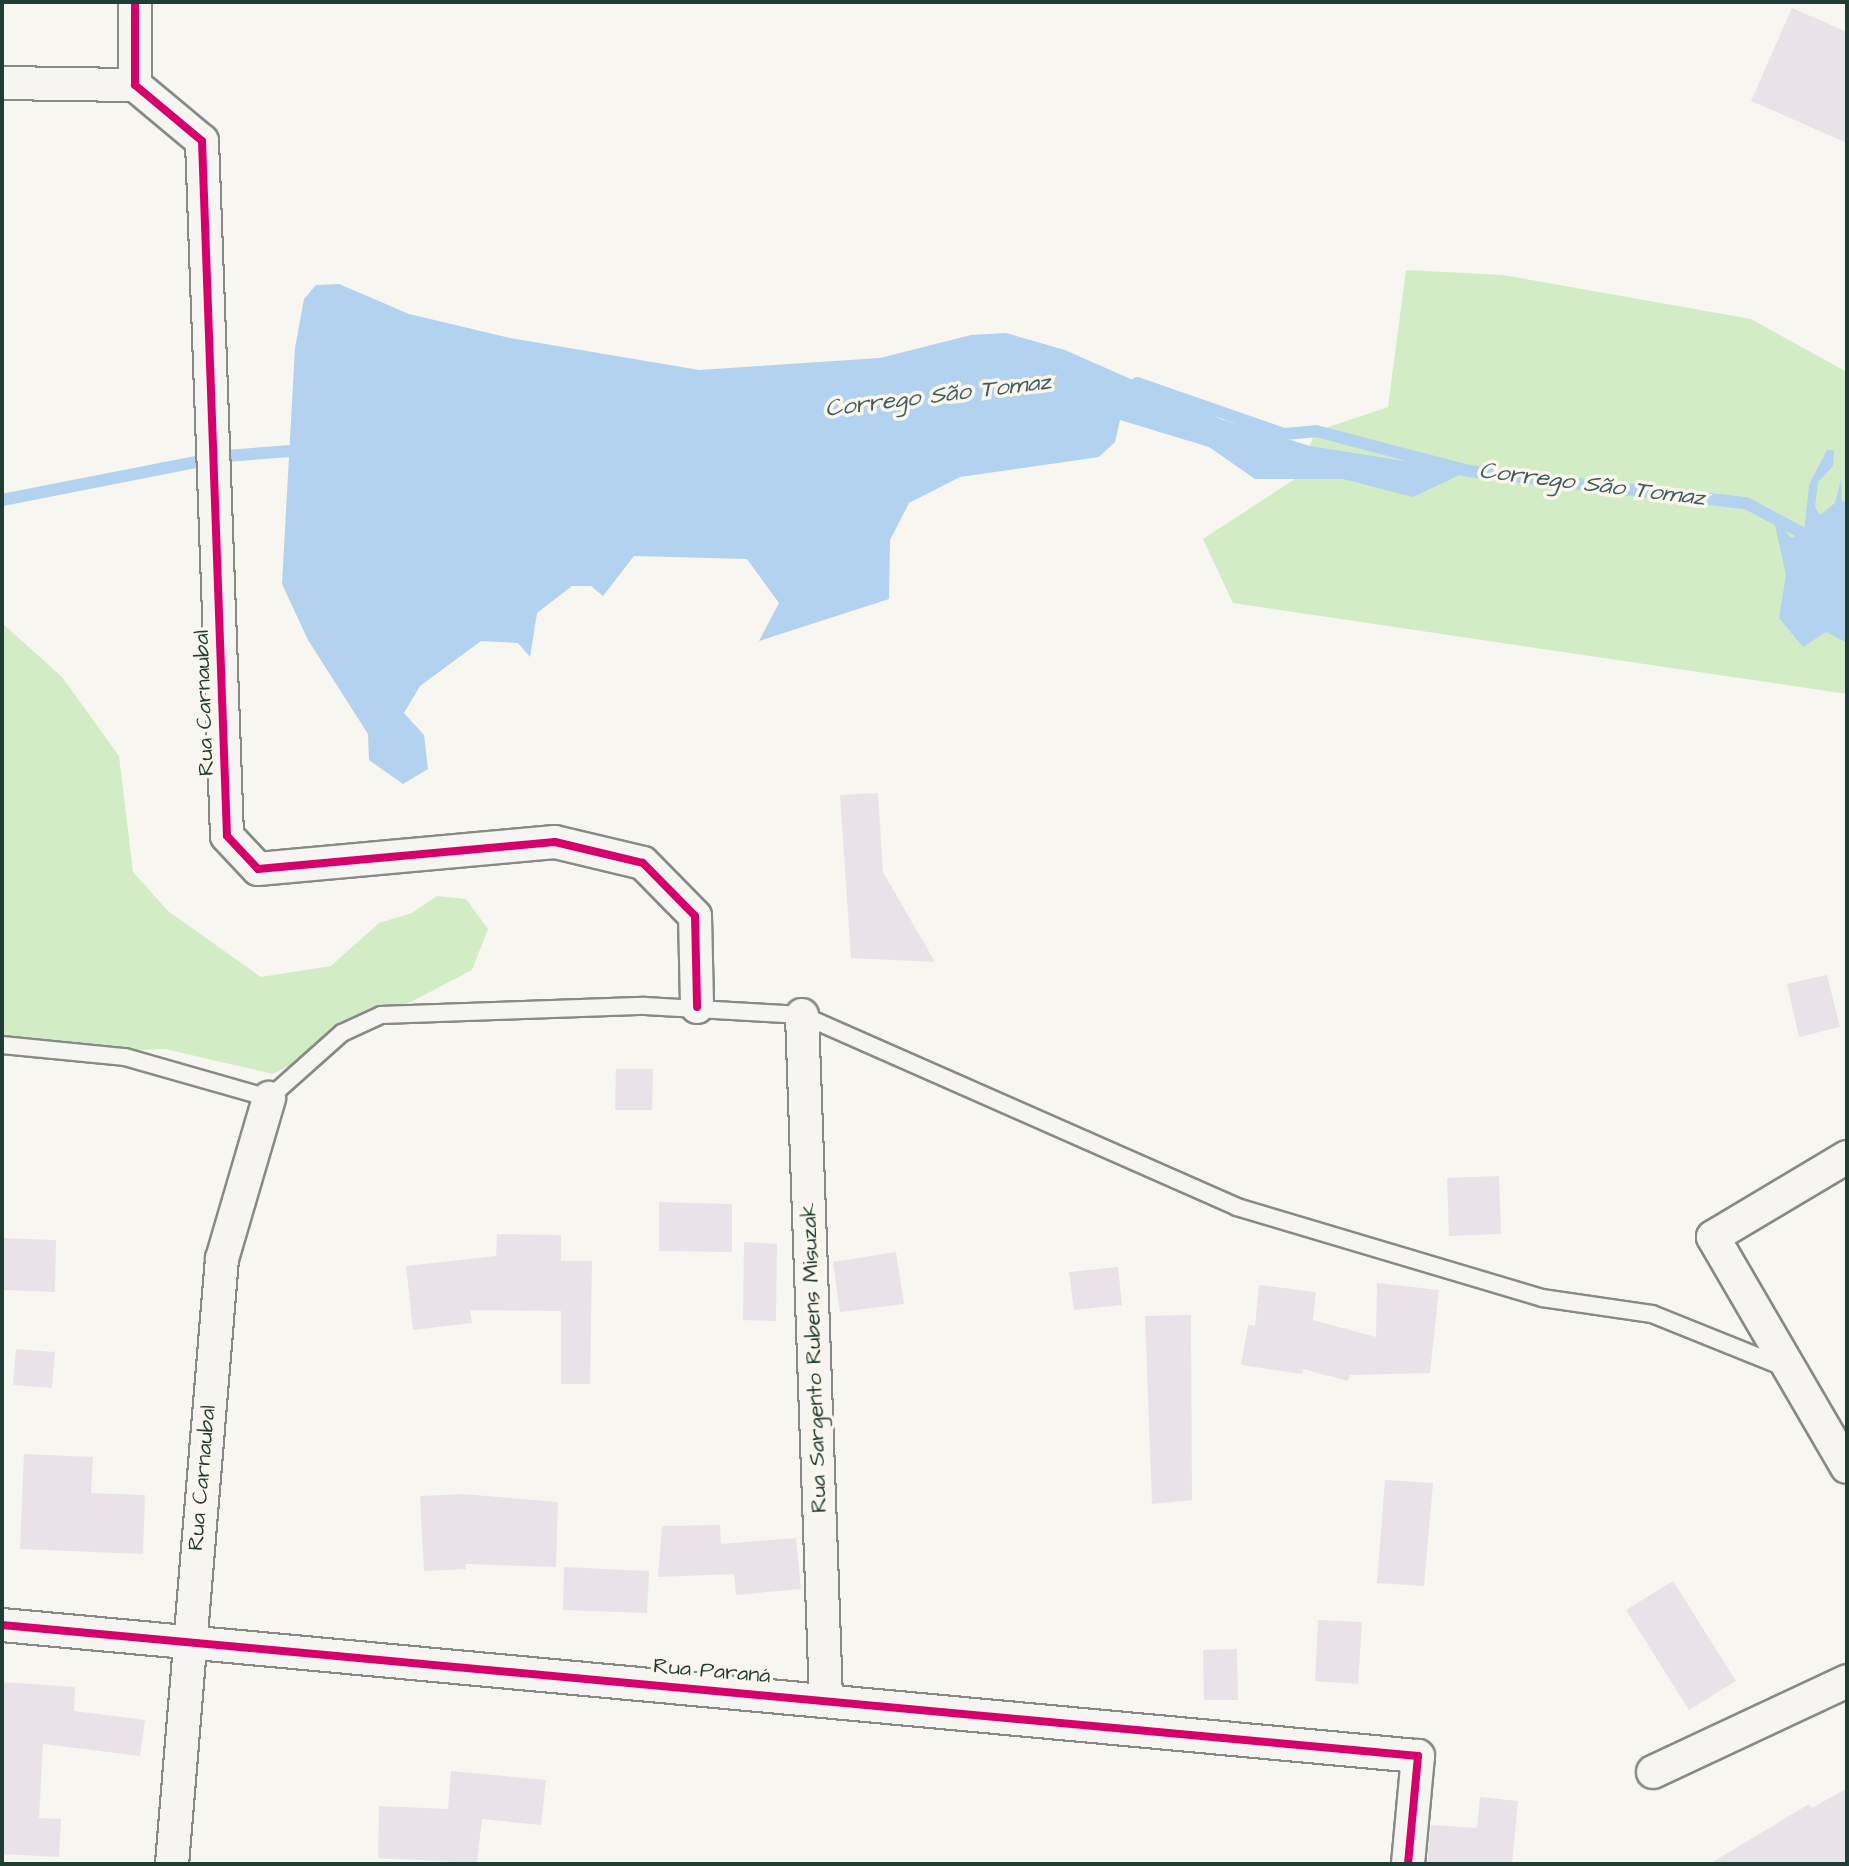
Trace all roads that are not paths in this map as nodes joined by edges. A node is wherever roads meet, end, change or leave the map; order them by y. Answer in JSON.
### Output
{"nodes":[{"id":1,"x":135,"y":2,"type":"edge"},
{"id":2,"x":2,"y":83,"type":"edge"},
{"id":3,"x":135,"y":85,"type":"junction"},
{"id":4,"x":697,"y":1007,"type":"junction"},
{"id":5,"x":802,"y":1015,"type":"junction"},
{"id":6,"x":2,"y":1045,"type":"edge"},
{"id":7,"x":269,"y":1098,"type":"junction"},
{"id":8,"x":1847,"y":1157,"type":"edge"},
{"id":9,"x":1795,"y":1372,"type":"junction"},
{"id":10,"x":1847,"y":1467,"type":"edge"},
{"id":11,"x":2,"y":1625,"type":"edge"},
{"id":12,"x":188,"y":1640,"type":"junction"},
{"id":13,"x":1847,"y":1681,"type":"edge"},
{"id":14,"x":826,"y":1700,"type":"junction"},
{"id":15,"x":1653,"y":1772,"type":"dead end"},
{"id":16,"x":172,"y":1864,"type":"edge"},
{"id":17,"x":1408,"y":1864,"type":"edge"}],
"edges":[{"from":1,"to":3,"type":"street"},
{"from":2,"to":3,"type":"street"},
{"from":3,"to":4,"type":"street","name":"Rua Carnaubal"},
{"from":4,"to":5,"type":"lane"},
{"from":4,"to":7,"type":"lane"},
{"from":5,"to":9,"type":"lane"},
{"from":5,"to":14,"type":"street","name":"Rua Sargento Rubens Misuzak"},
{"from":6,"to":7,"type":"lane"},
{"from":7,"to":12,"type":"street","name":"Rua Carnaubal"},
{"from":8,"to":9,"type":"street"},
{"from":9,"to":10,"type":"street"},
{"from":11,"to":12,"type":"street","name":"Rua Paraná"},
{"from":12,"to":14,"type":"street","name":"Rua Paraná"},
{"from":12,"to":16,"type":"street","name":"Rua Carnaubal"},
{"from":13,"to":15,"type":"street"},
{"from":14,"to":17,"type":"street","name":"Rua Paraná"}]}
